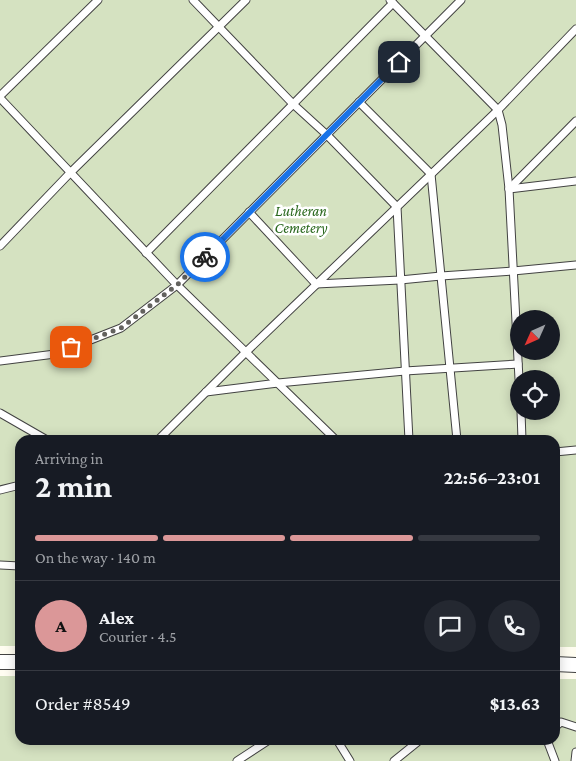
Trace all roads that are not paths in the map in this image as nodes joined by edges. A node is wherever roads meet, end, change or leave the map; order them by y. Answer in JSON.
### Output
{"nodes":[{"id":1,"x":98,"y":0,"type":"edge"},
{"id":2,"x":193,"y":0,"type":"edge"},
{"id":3,"x":246,"y":0,"type":"edge"},
{"id":4,"x":461,"y":0,"type":"edge"},
{"id":5,"x":392,"y":1,"type":"edge"},
{"id":6,"x":219,"y":27,"type":"junction"},
{"id":7,"x":576,"y":29,"type":"edge"},
{"id":8,"x":426,"y":36,"type":"junction"},
{"id":9,"x":0,"y":97,"type":"edge"},
{"id":10,"x":360,"y":102,"type":"junction"},
{"id":11,"x":293,"y":104,"type":"junction"},
{"id":12,"x":498,"y":110,"type":"junction"},
{"id":13,"x":576,"y":121,"type":"edge"},
{"id":14,"x":327,"y":135,"type":"junction"},
{"id":15,"x":70,"y":173,"type":"junction"},
{"id":16,"x":431,"y":174,"type":"junction"},
{"id":17,"x":576,"y":181,"type":"edge"},
{"id":18,"x":509,"y":188,"type":"junction"},
{"id":19,"x":396,"y":207,"type":"junction"},
{"id":20,"x":249,"y":212,"type":"junction"},
{"id":21,"x":0,"y":246,"type":"edge"},
{"id":22,"x":146,"y":252,"type":"junction"},
{"id":23,"x":576,"y":265,"type":"edge"},
{"id":24,"x":513,"y":271,"type":"junction"},
{"id":25,"x":441,"y":276,"type":"junction"},
{"id":26,"x":400,"y":280,"type":"junction"},
{"id":27,"x":316,"y":284,"type":"junction"},
{"id":28,"x":177,"y":285,"type":"junction"},
{"id":29,"x":246,"y":352,"type":"junction"},
{"id":30,"x":0,"y":361,"type":"edge"},
{"id":31,"x":518,"y":364,"type":"junction"},
{"id":32,"x":450,"y":369,"type":"junction"},
{"id":33,"x":518,"y":370,"type":"edge"},
{"id":34,"x":405,"y":371,"type":"junction"},
{"id":35,"x":278,"y":383,"type":"junction"},
{"id":36,"x":206,"y":392,"type":"junction"},
{"id":37,"x":0,"y":413,"type":"edge"},
{"id":38,"x":521,"y":420,"type":"edge"},
{"id":39,"x":39,"y":435,"type":"edge"},
{"id":40,"x":163,"y":435,"type":"edge"},
{"id":41,"x":331,"y":435,"type":"edge"},
{"id":42,"x":409,"y":435,"type":"edge"},
{"id":43,"x":457,"y":435,"type":"edge"},
{"id":44,"x":522,"y":435,"type":"edge"},
{"id":45,"x":576,"y":450,"type":"edge"},
{"id":46,"x":560,"y":452,"type":"edge"},
{"id":47,"x":15,"y":486,"type":"edge"},
{"id":48,"x":0,"y":490,"type":"edge"},
{"id":49,"x":0,"y":565,"type":"edge"},
{"id":50,"x":15,"y":566,"type":"edge"},
{"id":51,"x":0,"y":662,"type":"edge"},
{"id":52,"x":15,"y":662,"type":"edge"},
{"id":53,"x":560,"y":664,"type":"edge"},
{"id":54,"x":576,"y":664,"type":"edge"},
{"id":55,"x":560,"y":723,"type":"edge"},
{"id":56,"x":576,"y":727,"type":"edge"},
{"id":57,"x":261,"y":745,"type":"edge"},
{"id":58,"x":340,"y":745,"type":"edge"},
{"id":59,"x":414,"y":745,"type":"edge"},
{"id":60,"x":549,"y":745,"type":"edge"},
{"id":61,"x":576,"y":752,"type":"edge"},
{"id":62,"x":237,"y":761,"type":"edge"},
{"id":63,"x":350,"y":761,"type":"edge"},
{"id":64,"x":394,"y":761,"type":"edge"},
{"id":65,"x":555,"y":761,"type":"edge"},
{"id":66,"x":575,"y":761,"type":"edge"}],
"edges":[{"from":1,"to":9,"type":"lane"},
{"from":2,"to":6,"type":"lane"},
{"from":3,"to":6,"type":"lane"},
{"from":4,"to":8,"type":"lane"},
{"from":5,"to":8,"type":"lane"},
{"from":5,"to":11,"type":"lane"},
{"from":6,"to":11,"type":"lane"},
{"from":6,"to":15,"type":"lane"},
{"from":7,"to":12,"type":"lane"},
{"from":8,"to":10,"type":"lane"},
{"from":8,"to":12,"type":"lane"},
{"from":9,"to":15,"type":"lane"},
{"from":10,"to":14,"type":"lane"},
{"from":10,"to":16,"type":"lane"},
{"from":11,"to":14,"type":"lane"},
{"from":11,"to":22,"type":"lane"},
{"from":12,"to":16,"type":"lane"},
{"from":12,"to":18,"type":"lane"},
{"from":13,"to":18,"type":"lane"},
{"from":14,"to":19,"type":"lane"},
{"from":14,"to":20,"type":"lane"},
{"from":15,"to":21,"type":"lane"},
{"from":15,"to":22,"type":"lane"},
{"from":16,"to":19,"type":"lane"},
{"from":16,"to":25,"type":"lane"},
{"from":17,"to":18,"type":"lane"},
{"from":18,"to":24,"type":"lane"},
{"from":19,"to":26,"type":"lane"},
{"from":19,"to":27,"type":"lane"},
{"from":20,"to":27,"type":"lane"},
{"from":20,"to":28,"type":"lane"},
{"from":22,"to":28,"type":"lane"},
{"from":23,"to":24,"type":"lane"},
{"from":24,"to":25,"type":"lane"},
{"from":24,"to":31,"type":"lane"},
{"from":25,"to":26,"type":"lane"},
{"from":25,"to":32,"type":"lane"},
{"from":26,"to":27,"type":"lane"},
{"from":26,"to":34,"type":"lane"},
{"from":27,"to":29,"type":"lane"},
{"from":28,"to":29,"type":"lane"},
{"from":28,"to":30,"type":"lane"},
{"from":29,"to":35,"type":"lane"},
{"from":29,"to":36,"type":"lane"},
{"from":31,"to":32,"type":"lane"},
{"from":31,"to":33,"type":"lane"},
{"from":32,"to":34,"type":"lane"},
{"from":32,"to":43,"type":"lane"},
{"from":34,"to":35,"type":"lane"},
{"from":34,"to":42,"type":"lane"},
{"from":35,"to":36,"type":"lane"},
{"from":35,"to":41,"type":"lane"},
{"from":36,"to":40,"type":"lane"},
{"from":37,"to":39,"type":"lane"},
{"from":38,"to":44,"type":"lane"},
{"from":45,"to":46,"type":"lane"},
{"from":47,"to":48,"type":"lane"},
{"from":49,"to":50,"type":"lane"},
{"from":51,"to":52,"type":"street"},
{"from":53,"to":54,"type":"street"},
{"from":55,"to":56,"type":"lane"},
{"from":57,"to":62,"type":"lane"},
{"from":58,"to":63,"type":"lane"},
{"from":59,"to":64,"type":"lane"},
{"from":60,"to":65,"type":"lane"},
{"from":61,"to":66,"type":"lane"}]}
